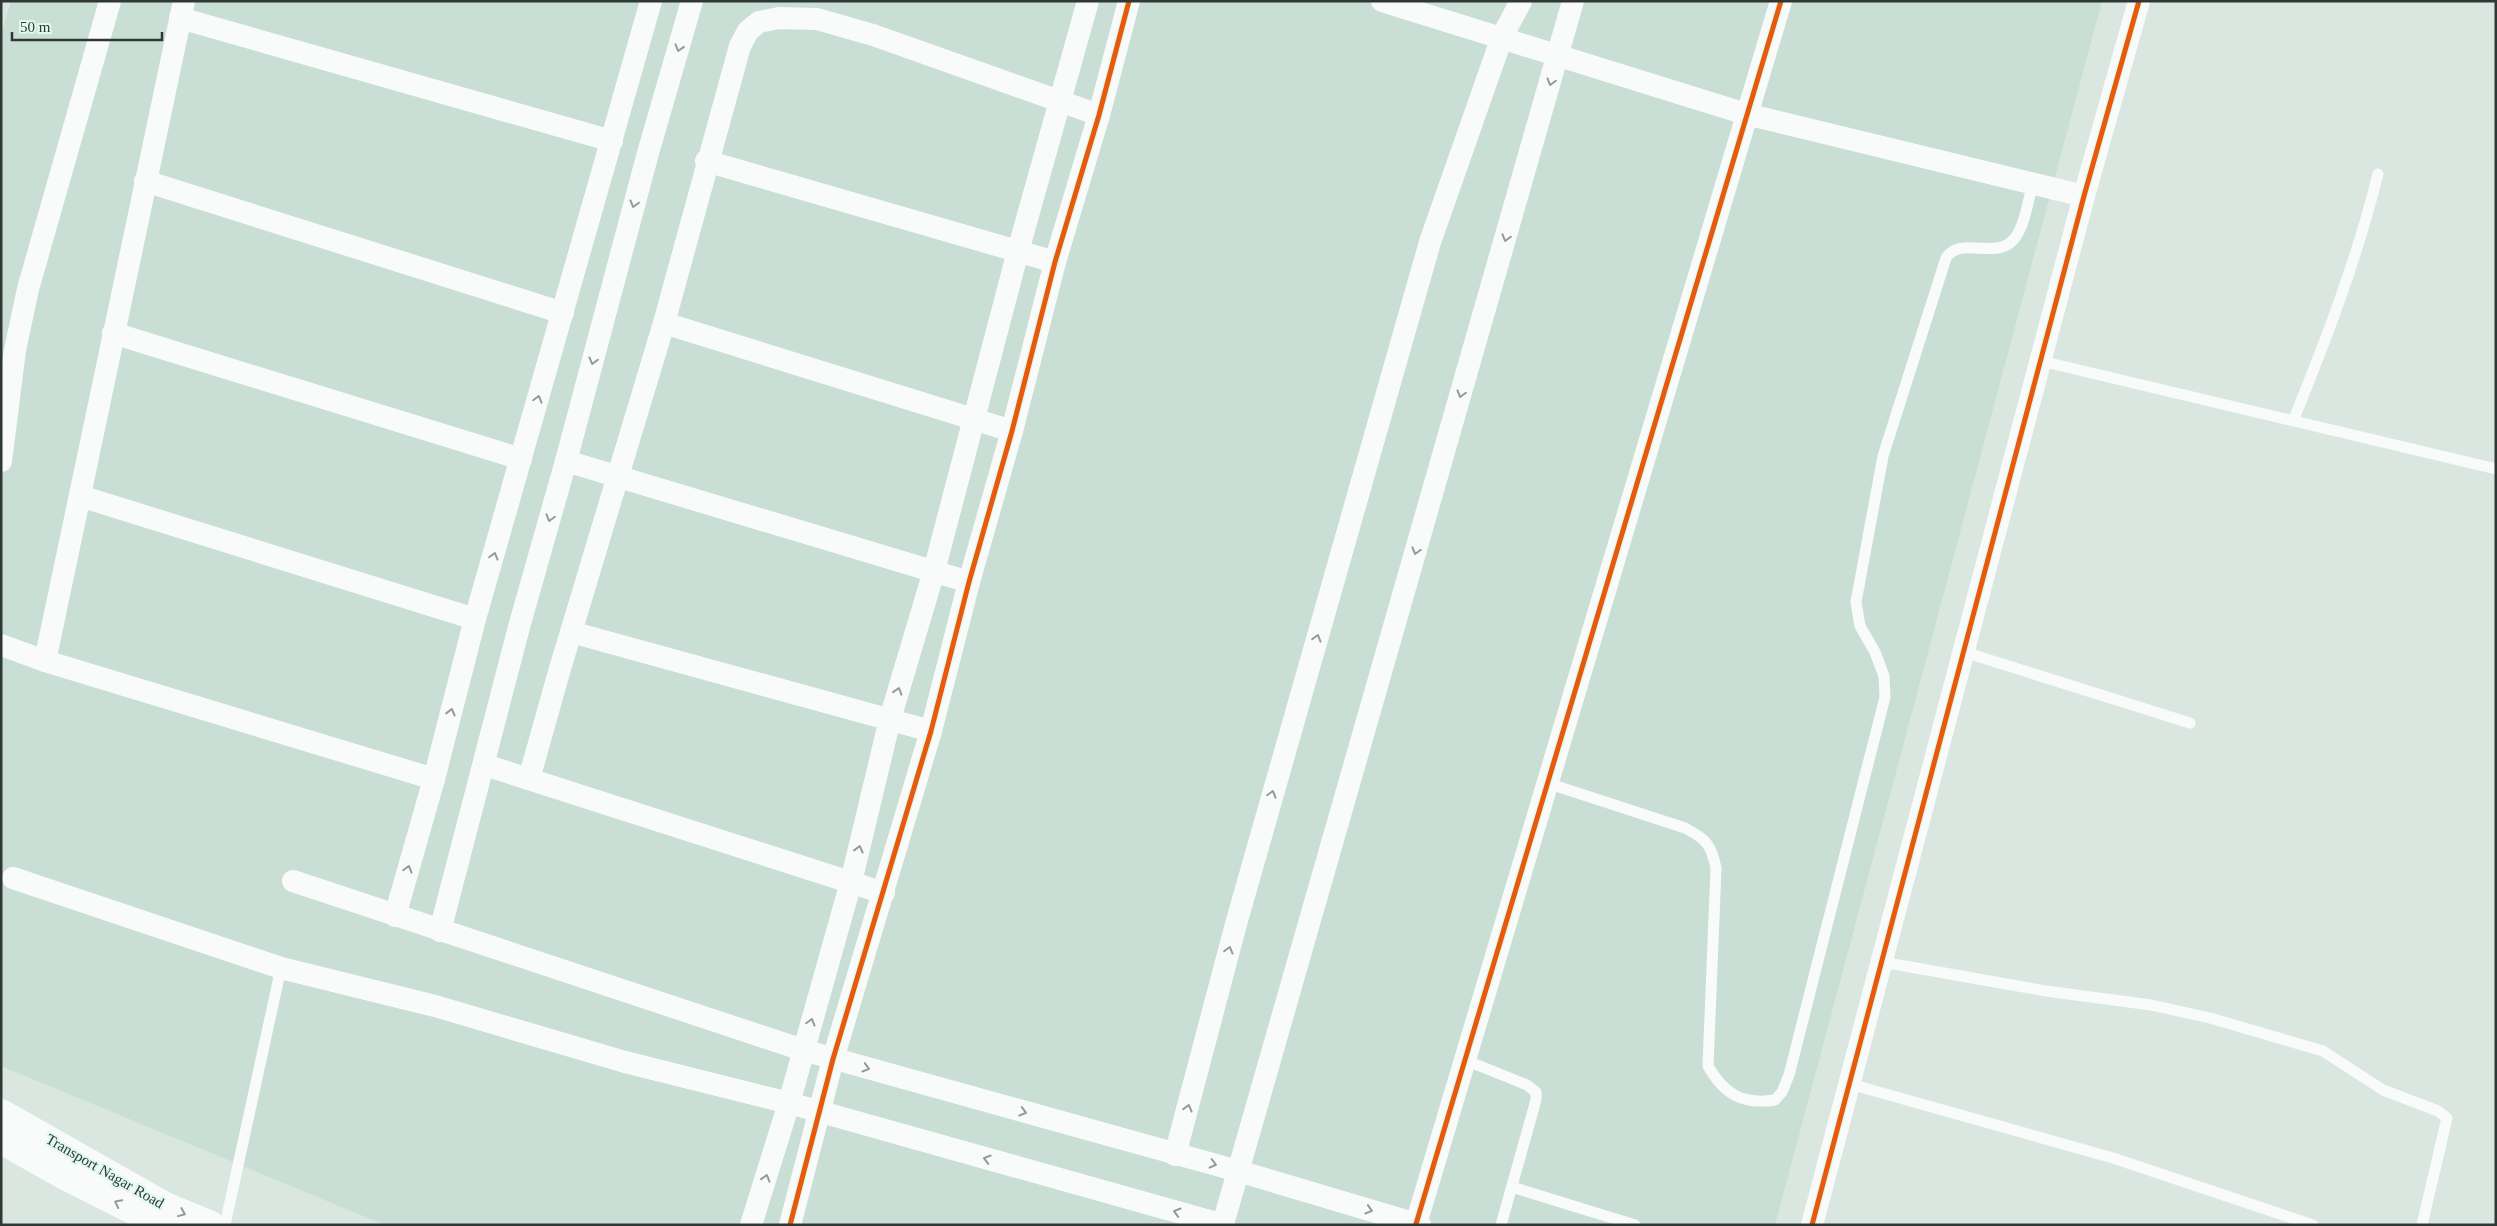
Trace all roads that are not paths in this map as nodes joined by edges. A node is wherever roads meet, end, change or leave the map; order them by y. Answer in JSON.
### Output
{"nodes":[{"id":1,"x":110,"y":1,"type":"edge"},
{"id":2,"x":650,"y":1,"type":"edge"},
{"id":3,"x":692,"y":1,"type":"edge"},
{"id":4,"x":1088,"y":1,"type":"edge"},
{"id":5,"x":1129,"y":1,"type":"edge"},
{"id":6,"x":1382,"y":1,"type":"edge"},
{"id":7,"x":1521,"y":1,"type":"edge"},
{"id":8,"x":1573,"y":1,"type":"edge"},
{"id":9,"x":1780,"y":1,"type":"edge"},
{"id":10,"x":2139,"y":1,"type":"edge"},
{"id":11,"x":182,"y":10,"type":"edge"},
{"id":12,"x":1502,"y":38,"type":"junction"},
{"id":13,"x":1558,"y":56,"type":"junction"},
{"id":14,"x":1060,"y":103,"type":"junction"},
{"id":15,"x":1746,"y":114,"type":"junction"},
{"id":16,"x":1099,"y":115,"type":"junction"},
{"id":17,"x":612,"y":141,"type":"junction"},
{"id":18,"x":706,"y":161,"type":"junction"},
{"id":19,"x":2378,"y":174,"type":"dead end"},
{"id":20,"x":144,"y":181,"type":"junction"},
{"id":21,"x":2033,"y":184,"type":"junction"},
{"id":22,"x":2084,"y":196,"type":"junction"},
{"id":23,"x":1018,"y":251,"type":"junction"},
{"id":24,"x":1055,"y":262,"type":"junction"},
{"id":25,"x":564,"y":313,"type":"junction"},
{"id":26,"x":664,"y":323,"type":"junction"},
{"id":27,"x":113,"y":333,"type":"junction"},
{"id":28,"x":2041,"y":361,"type":"junction"},
{"id":29,"x":975,"y":419,"type":"junction"},
{"id":30,"x":2293,"y":421,"type":"junction"},
{"id":31,"x":1012,"y":431,"type":"junction"},
{"id":32,"x":520,"y":459,"type":"junction"},
{"id":33,"x":1,"y":461,"type":"edge"},
{"id":34,"x":566,"y":461,"type":"junction"},
{"id":35,"x":2496,"y":469,"type":"edge"},
{"id":36,"x":619,"y":477,"type":"junction"},
{"id":37,"x":80,"y":496,"type":"junction"},
{"id":38,"x":934,"y":571,"type":"junction"},
{"id":39,"x":969,"y":582,"type":"junction"},
{"id":40,"x":475,"y":619,"type":"junction"},
{"id":41,"x":571,"y":632,"type":"junction"},
{"id":42,"x":1,"y":645,"type":"edge"},
{"id":43,"x":1964,"y":652,"type":"junction"},
{"id":44,"x":46,"y":661,"type":"junction"},
{"id":45,"x":890,"y":719,"type":"junction"},
{"id":46,"x":2190,"y":723,"type":"dead end"},
{"id":47,"x":931,"y":731,"type":"junction"},
{"id":48,"x":485,"y":765,"type":"junction"},
{"id":49,"x":434,"y":779,"type":"junction"},
{"id":50,"x":529,"y":779,"type":"junction"},
{"id":51,"x":1547,"y":783,"type":"junction"},
{"id":52,"x":7,"y":875,"type":"edge"},
{"id":53,"x":293,"y":881,"type":"dead end"},
{"id":54,"x":851,"y":882,"type":"junction"},
{"id":55,"x":884,"y":892,"type":"junction"},
{"id":56,"x":395,"y":916,"type":"junction"},
{"id":57,"x":440,"y":932,"type":"junction"},
{"id":58,"x":1882,"y":962,"type":"junction"},
{"id":59,"x":281,"y":968,"type":"junction"},
{"id":60,"x":803,"y":1050,"type":"junction"},
{"id":61,"x":833,"y":1059,"type":"junction"},
{"id":62,"x":1465,"y":1060,"type":"junction"},
{"id":63,"x":1850,"y":1084,"type":"junction"},
{"id":64,"x":789,"y":1103,"type":"junction"},
{"id":65,"x":820,"y":1112,"type":"junction"},
{"id":66,"x":1,"y":1113,"type":"edge"},
{"id":67,"x":1,"y":1140,"type":"edge"},
{"id":68,"x":1175,"y":1155,"type":"junction"},
{"id":69,"x":1238,"y":1171,"type":"junction"},
{"id":70,"x":1512,"y":1187,"type":"junction"},
{"id":71,"x":1418,"y":1224,"type":"edge"},
{"id":72,"x":162,"y":1225,"type":"edge"},
{"id":73,"x":210,"y":1225,"type":"edge"},
{"id":74,"x":225,"y":1225,"type":"edge"},
{"id":75,"x":751,"y":1225,"type":"edge"},
{"id":76,"x":790,"y":1225,"type":"edge"},
{"id":77,"x":1223,"y":1225,"type":"edge"},
{"id":78,"x":1501,"y":1225,"type":"edge"},
{"id":79,"x":1636,"y":1225,"type":"edge"},
{"id":80,"x":1812,"y":1225,"type":"edge"},
{"id":81,"x":2313,"y":1225,"type":"edge"},
{"id":82,"x":2422,"y":1225,"type":"edge"}],
"edges":[{"from":1,"to":33,"type":"street"},
{"from":2,"to":17,"type":"street"},
{"from":3,"to":34,"type":"street","one_way":true},
{"from":4,"to":14,"type":"street"},
{"from":5,"to":16,"type":"street"},
{"from":6,"to":12,"type":"street"},
{"from":7,"to":12,"type":"street"},
{"from":8,"to":13,"type":"street"},
{"from":9,"to":15,"type":"street"},
{"from":10,"to":22,"type":"street"},
{"from":11,"to":17,"type":"street"},
{"from":11,"to":20,"type":"street"},
{"from":12,"to":13,"type":"street"},
{"from":68,"to":12,"type":"street","one_way":true},
{"from":13,"to":15,"type":"street"},
{"from":13,"to":69,"type":"street","one_way":true},
{"from":14,"to":16,"type":"street"},
{"from":14,"to":18,"type":"street"},
{"from":14,"to":23,"type":"street"},
{"from":15,"to":21,"type":"street"},
{"from":15,"to":51,"type":"street"},
{"from":16,"to":24,"type":"street"},
{"from":17,"to":25,"type":"street"},
{"from":18,"to":23,"type":"street"},
{"from":18,"to":26,"type":"street"},
{"from":19,"to":30,"type":"lane"},
{"from":20,"to":25,"type":"street"},
{"from":20,"to":27,"type":"street"},
{"from":21,"to":22,"type":"street"},
{"from":21,"to":51,"type":"lane"},
{"from":22,"to":28,"type":"street"},
{"from":23,"to":24,"type":"street"},
{"from":23,"to":29,"type":"street"},
{"from":24,"to":31,"type":"street"},
{"from":32,"to":25,"type":"street","one_way":true},
{"from":26,"to":29,"type":"street"},
{"from":26,"to":36,"type":"street"},
{"from":27,"to":32,"type":"street"},
{"from":27,"to":37,"type":"street"},
{"from":28,"to":30,"type":"lane"},
{"from":28,"to":43,"type":"street"},
{"from":29,"to":31,"type":"street"},
{"from":29,"to":38,"type":"street"},
{"from":30,"to":35,"type":"lane"},
{"from":31,"to":39,"type":"street"},
{"from":40,"to":32,"type":"street","one_way":true},
{"from":34,"to":36,"type":"street"},
{"from":34,"to":48,"type":"street","one_way":true},
{"from":36,"to":38,"type":"street"},
{"from":36,"to":41,"type":"street"},
{"from":37,"to":40,"type":"street"},
{"from":37,"to":44,"type":"street"},
{"from":38,"to":39,"type":"street"},
{"from":45,"to":38,"type":"street","one_way":true},
{"from":39,"to":47,"type":"street"},
{"from":49,"to":40,"type":"street","one_way":true},
{"from":41,"to":45,"type":"street"},
{"from":41,"to":50,"type":"street"},
{"from":42,"to":44,"type":"street"},
{"from":43,"to":46,"type":"lane"},
{"from":43,"to":58,"type":"street"},
{"from":44,"to":49,"type":"street"},
{"from":45,"to":47,"type":"street"},
{"from":54,"to":45,"type":"street","one_way":true},
{"from":47,"to":55,"type":"street"},
{"from":48,"to":50,"type":"street"},
{"from":48,"to":57,"type":"street"},
{"from":56,"to":49,"type":"street","one_way":true},
{"from":50,"to":54,"type":"street"},
{"from":51,"to":62,"type":"street"},
{"from":52,"to":59,"type":"street"},
{"from":53,"to":56,"type":"street"},
{"from":54,"to":55,"type":"street"},
{"from":60,"to":54,"type":"street","one_way":true},
{"from":55,"to":61,"type":"street"},
{"from":56,"to":57,"type":"street"},
{"from":57,"to":60,"type":"street"},
{"from":58,"to":63,"type":"street"},
{"from":58,"to":82,"type":"lane"},
{"from":59,"to":64,"type":"street"},
{"from":59,"to":74,"type":"lane"},
{"from":60,"to":61,"type":"street"},
{"from":60,"to":64,"type":"street"},
{"from":61,"to":65,"type":"street"},
{"from":61,"to":68,"type":"street","one_way":true},
{"from":62,"to":70,"type":"lane"},
{"from":62,"to":71,"type":"street"},
{"from":63,"to":80,"type":"street"},
{"from":63,"to":81,"type":"lane"},
{"from":64,"to":65,"type":"street"},
{"from":75,"to":64,"type":"street","one_way":true},
{"from":65,"to":76,"type":"street"},
{"from":77,"to":65,"type":"street","one_way":true},
{"from":66,"to":73,"type":"main road","name":"Transport Nagar Road","one_way":true},
{"from":72,"to":67,"type":"main road","name":"Transport Nagar Road","one_way":true},
{"from":68,"to":69,"type":"street","one_way":true},
{"from":69,"to":71,"type":"street","one_way":true},
{"from":69,"to":77,"type":"street"},
{"from":70,"to":78,"type":"lane"},
{"from":70,"to":79,"type":"lane"}]}
